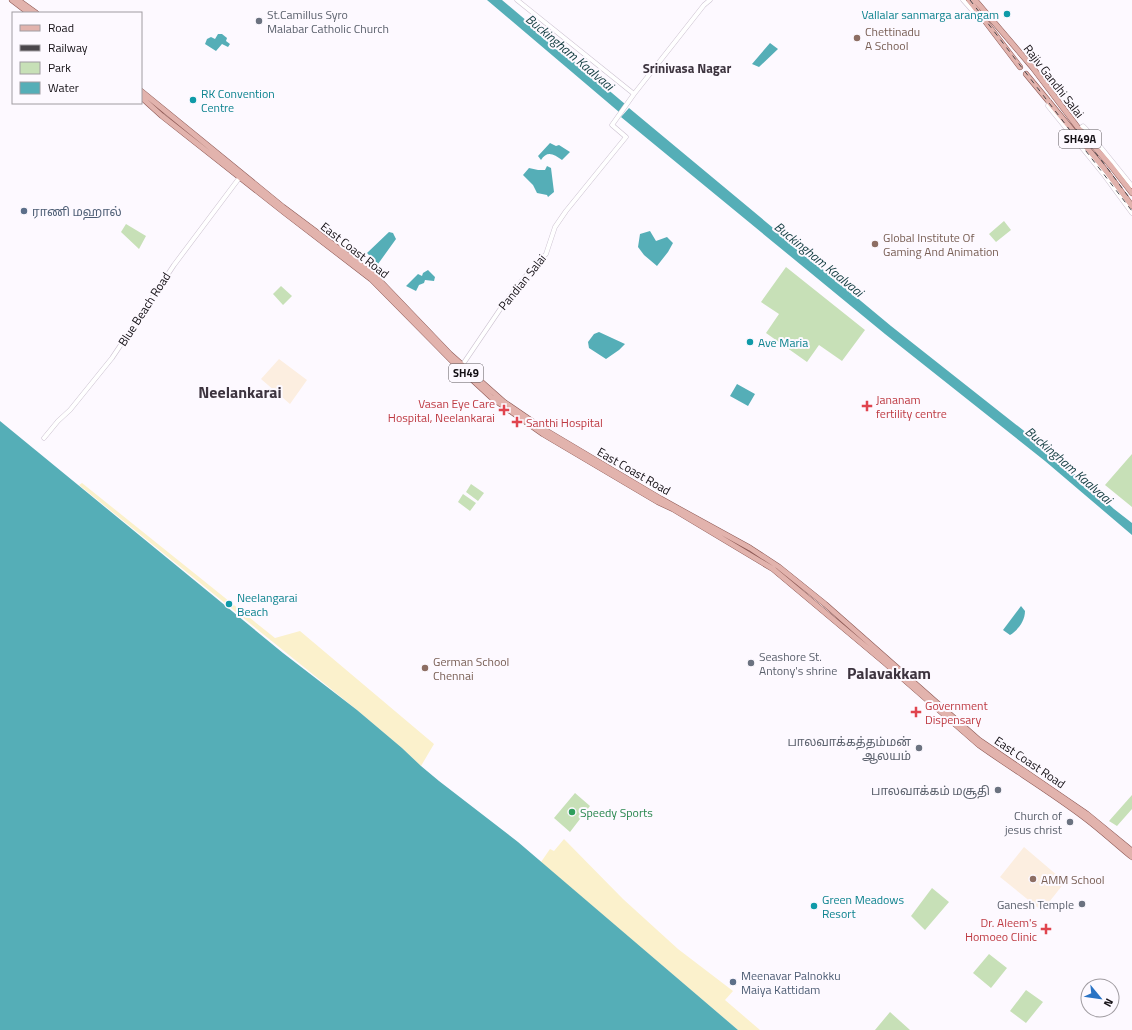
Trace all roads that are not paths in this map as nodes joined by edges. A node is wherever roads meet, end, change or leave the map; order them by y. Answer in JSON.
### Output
{"nodes":[{"id":1,"x":12,"y":0,"type":"edge"},
{"id":2,"x":18,"y":0,"type":"edge"},
{"id":3,"x":516,"y":0,"type":"edge"},
{"id":4,"x":710,"y":0,"type":"edge"},
{"id":5,"x":963,"y":0,"type":"edge"},
{"id":6,"x":969,"y":0,"type":"edge"},
{"id":7,"x":975,"y":0,"type":"edge"},
{"id":8,"x":977,"y":10,"type":"junction"},
{"id":9,"x":28,"y":12,"type":"edge"},
{"id":10,"x":35,"y":12,"type":"edge"},
{"id":11,"x":1001,"y":31,"type":"junction"},
{"id":12,"x":996,"y":35,"type":"junction"},
{"id":13,"x":1020,"y":67,"type":"dead end"},
{"id":14,"x":1026,"y":74,"type":"dead end"},
{"id":15,"x":142,"y":92,"type":"edge"},
{"id":16,"x":634,"y":94,"type":"junction"},
{"id":17,"x":142,"y":98,"type":"edge"},
{"id":18,"x":1048,"y":101,"type":"junction"},
{"id":19,"x":1079,"y":129,"type":"junction"},
{"id":20,"x":240,"y":177,"type":"junction"},
{"id":21,"x":1132,"y":186,"type":"edge"},
{"id":22,"x":1132,"y":193,"type":"edge"},
{"id":23,"x":1132,"y":206,"type":"edge"},
{"id":24,"x":1132,"y":213,"type":"edge"},
{"id":25,"x":400,"y":306,"type":"junction"},
{"id":26,"x":461,"y":366,"type":"junction"},
{"id":27,"x":44,"y":438,"type":"dead end"},
{"id":28,"x":1132,"y":851,"type":"edge"},
{"id":29,"x":1132,"y":857,"type":"edge"}],
"edges":[{"from":1,"to":9,"type":"main road"},
{"from":2,"to":10,"type":"main road"},
{"from":3,"to":16,"type":"street"},
{"from":4,"to":16,"type":"street"},
{"from":5,"to":8,"type":"street"},
{"from":6,"to":8,"type":"main road","name":"Rajiv Gandhi Salai"},
{"from":7,"to":11,"type":"main road","name":"Rajiv Gandhi Salai","number":"SH49A"},
{"from":8,"to":12,"type":"main road","name":"Rajiv Gandhi Salai"},
{"from":11,"to":12,"type":"main road"},
{"from":11,"to":19,"type":"main road","name":"Rajiv Gandhi Salai","number":"SH49A"},
{"from":12,"to":13,"type":"main road","name":"Rajiv Gandhi Salai"},
{"from":14,"to":18,"type":"main road","name":"Rajiv Gandhi Salai","number":"SH49A"},
{"from":15,"to":25,"type":"main road","name":"East Coast Road","number":"SH49"},
{"from":16,"to":26,"type":"street","name":"Pandian Salai"},
{"from":17,"to":20,"type":"main road","name":"East Coast Road","number":"SH49"},
{"from":18,"to":23,"type":"main road","name":"Rajiv Gandhi Salai","number":"SH49A"},
{"from":18,"to":24,"type":"street"},
{"from":19,"to":21,"type":"street"},
{"from":19,"to":22,"type":"main road","name":"Rajiv Gandhi Salai","number":"SH49A"},
{"from":20,"to":25,"type":"main road","name":"East Coast Road","number":"SH49"},
{"from":20,"to":27,"type":"street","name":"Blue Beach Road"},
{"from":25,"to":26,"type":"main road","name":"East Coast Road","number":"SH49"},
{"from":26,"to":28,"type":"main road","name":"East Coast Road","number":"SH49"},
{"from":26,"to":29,"type":"main road","name":"East Coast Road","number":"SH49"}]}
